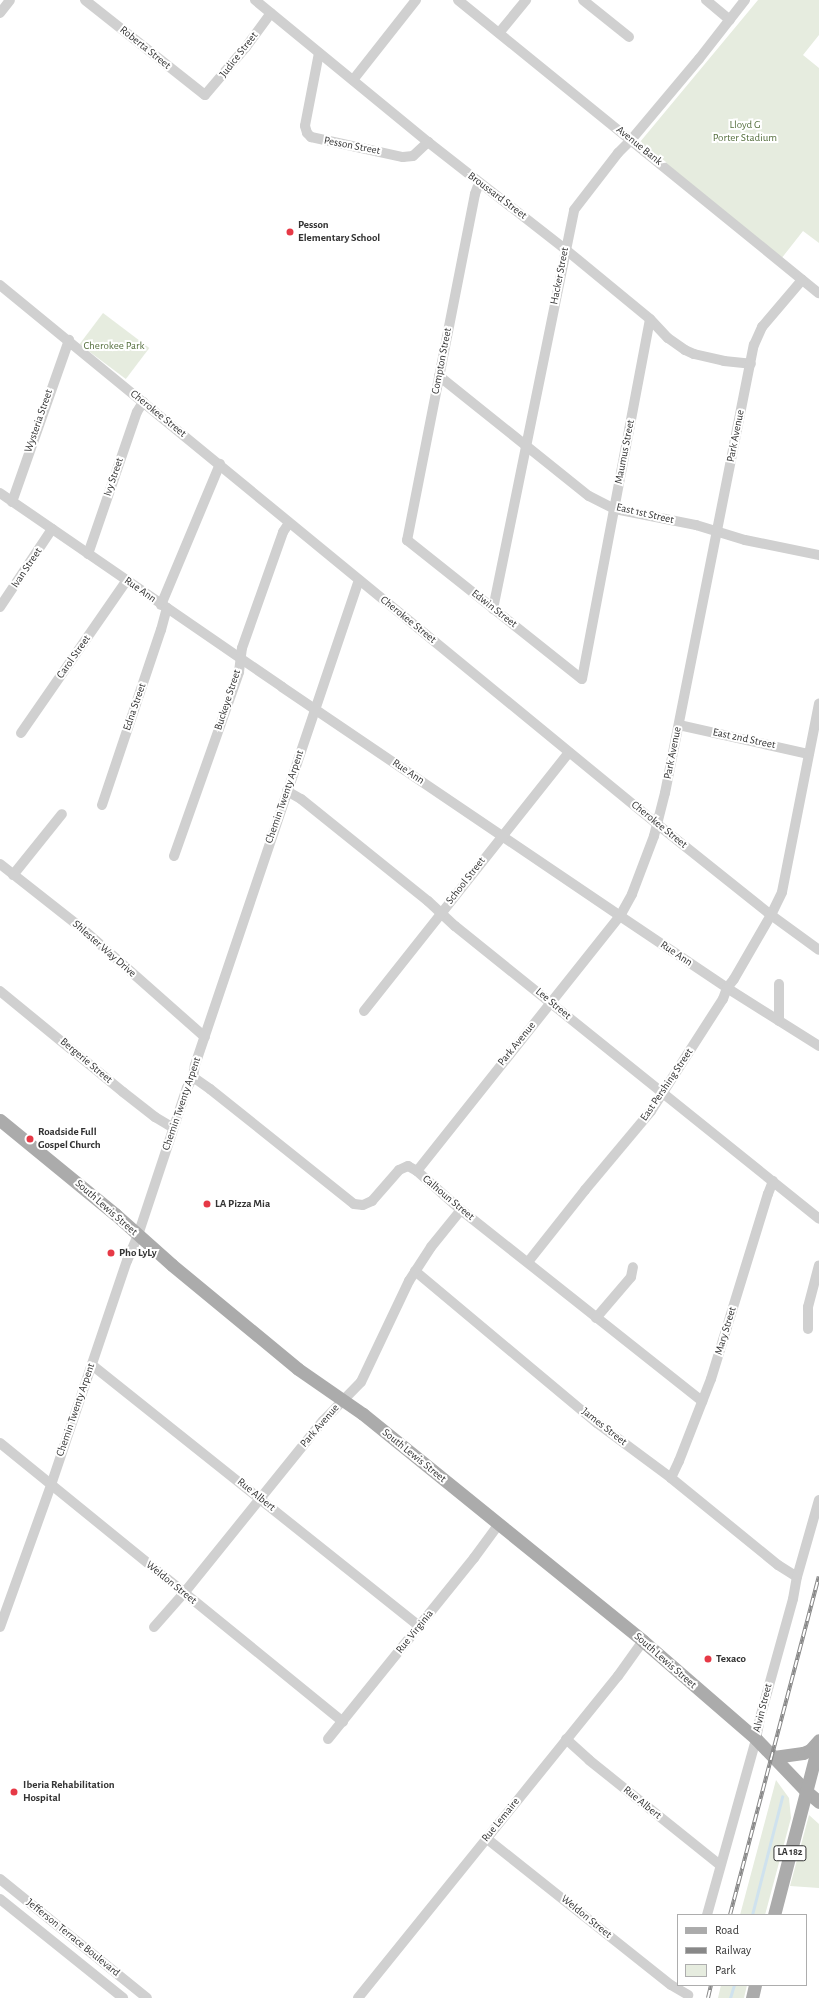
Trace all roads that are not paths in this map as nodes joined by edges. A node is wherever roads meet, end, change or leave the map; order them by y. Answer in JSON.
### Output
{"nodes":[{"id":1,"x":10,"y":0,"type":"edge"},
{"id":2,"x":85,"y":0,"type":"edge"},
{"id":3,"x":255,"y":0,"type":"edge"},
{"id":4,"x":416,"y":0,"type":"edge"},
{"id":5,"x":458,"y":0,"type":"edge"},
{"id":6,"x":526,"y":0,"type":"edge"},
{"id":7,"x":583,"y":0,"type":"edge"},
{"id":8,"x":706,"y":0,"type":"edge"},
{"id":9,"x":745,"y":0,"type":"edge"},
{"id":10,"x":0,"y":13,"type":"edge"},
{"id":11,"x":271,"y":13,"type":"junction"},
{"id":12,"x":730,"y":20,"type":"junction"},
{"id":13,"x":499,"y":33,"type":"junction"},
{"id":14,"x":629,"y":37,"type":"dead end"},
{"id":15,"x":319,"y":53,"type":"junction"},
{"id":16,"x":353,"y":80,"type":"junction"},
{"id":17,"x":205,"y":96,"type":"joint"},
{"id":18,"x":631,"y":140,"type":"junction"},
{"id":19,"x":428,"y":142,"type":"junction"},
{"id":20,"x":479,"y":183,"type":"junction"},
{"id":21,"x":565,"y":249,"type":"junction"},
{"id":22,"x":802,"y":280,"type":"junction"},
{"id":23,"x":0,"y":285,"type":"edge"},
{"id":24,"x":819,"y":293,"type":"edge"},
{"id":25,"x":650,"y":319,"type":"junction"},
{"id":26,"x":69,"y":340,"type":"junction"},
{"id":27,"x":751,"y":364,"type":"junction"},
{"id":28,"x":439,"y":376,"type":"junction"},
{"id":29,"x":143,"y":402,"type":"junction"},
{"id":30,"x":526,"y":446,"type":"junction"},
{"id":31,"x":220,"y":464,"type":"junction"},
{"id":32,"x":0,"y":494,"type":"edge"},
{"id":33,"x":12,"y":502,"type":"junction"},
{"id":34,"x":615,"y":509,"type":"junction"},
{"id":35,"x":289,"y":523,"type":"junction"},
{"id":36,"x":52,"y":529,"type":"junction"},
{"id":37,"x":717,"y":532,"type":"junction"},
{"id":38,"x":407,"y":540,"type":"joint"},
{"id":39,"x":88,"y":554,"type":"junction"},
{"id":40,"x":819,"y":555,"type":"edge"},
{"id":41,"x":127,"y":580,"type":"junction"},
{"id":42,"x":359,"y":580,"type":"junction"},
{"id":43,"x":164,"y":606,"type":"junction"},
{"id":44,"x":0,"y":607,"type":"edge"},
{"id":45,"x":493,"y":609,"type":"junction"},
{"id":46,"x":240,"y":659,"type":"junction"},
{"id":47,"x":582,"y":679,"type":"joint"},
{"id":48,"x":819,"y":704,"type":"edge"},
{"id":49,"x":315,"y":708,"type":"junction"},
{"id":50,"x":679,"y":725,"type":"junction"},
{"id":51,"x":22,"y":733,"type":"dead end"},
{"id":52,"x":569,"y":752,"type":"junction"},
{"id":53,"x":809,"y":754,"type":"junction"},
{"id":54,"x":287,"y":791,"type":"junction"},
{"id":55,"x":102,"y":805,"type":"dead end"},
{"id":56,"x":62,"y":814,"type":"dead end"},
{"id":57,"x":657,"y":824,"type":"junction"},
{"id":58,"x":502,"y":836,"type":"junction"},
{"id":59,"x":174,"y":856,"type":"dead end"},
{"id":60,"x":0,"y":864,"type":"edge"},
{"id":61,"x":13,"y":875,"type":"junction"},
{"id":62,"x":441,"y":914,"type":"junction"},
{"id":63,"x":771,"y":915,"type":"junction"},
{"id":64,"x":620,"y":916,"type":"junction"},
{"id":65,"x":819,"y":950,"type":"edge"},
{"id":66,"x":779,"y":984,"type":"dead end"},
{"id":67,"x":727,"y":988,"type":"junction"},
{"id":68,"x":0,"y":990,"type":"edge"},
{"id":69,"x":550,"y":1003,"type":"junction"},
{"id":70,"x":364,"y":1011,"type":"dead end"},
{"id":71,"x":779,"y":1021,"type":"junction"},
{"id":72,"x":205,"y":1037,"type":"junction"},
{"id":73,"x":819,"y":1046,"type":"edge"},
{"id":74,"x":193,"y":1077,"type":"junction"},
{"id":75,"x":664,"y":1093,"type":"junction"},
{"id":76,"x":0,"y":1120,"type":"edge"},
{"id":77,"x":173,"y":1128,"type":"junction"},
{"id":78,"x":417,"y":1171,"type":"junction"},
{"id":79,"x":774,"y":1181,"type":"junction"},
{"id":80,"x":461,"y":1210,"type":"junction"},
{"id":81,"x":819,"y":1219,"type":"edge"},
{"id":82,"x":138,"y":1235,"type":"junction"},
{"id":83,"x":528,"y":1262,"type":"junction"},
{"id":84,"x":819,"y":1265,"type":"edge"},
{"id":85,"x":633,"y":1267,"type":"dead end"},
{"id":86,"x":416,"y":1271,"type":"junction"},
{"id":87,"x":596,"y":1318,"type":"junction"},
{"id":88,"x":808,"y":1328,"type":"dead end"},
{"id":89,"x":92,"y":1365,"type":"junction"},
{"id":90,"x":343,"y":1400,"type":"junction"},
{"id":91,"x":702,"y":1401,"type":"junction"},
{"id":92,"x":0,"y":1443,"type":"edge"},
{"id":93,"x":671,"y":1478,"type":"junction"},
{"id":94,"x":51,"y":1485,"type":"junction"},
{"id":95,"x":261,"y":1499,"type":"junction"},
{"id":96,"x":819,"y":1500,"type":"edge"},
{"id":97,"x":499,"y":1524,"type":"junction"},
{"id":98,"x":797,"y":1577,"type":"junction"},
{"id":99,"x":184,"y":1593,"type":"junction"},
{"id":100,"x":419,"y":1626,"type":"junction"},
{"id":101,"x":0,"y":1627,"type":"edge"},
{"id":102,"x":154,"y":1627,"type":"dead end"},
{"id":103,"x":643,"y":1641,"type":"junction"},
{"id":104,"x":343,"y":1722,"type":"junction"},
{"id":105,"x":328,"y":1739,"type":"dead end"},
{"id":106,"x":566,"y":1739,"type":"junction"},
{"id":107,"x":756,"y":1739,"type":"junction"},
{"id":108,"x":819,"y":1741,"type":"edge"},
{"id":109,"x":774,"y":1757,"type":"junction"},
{"id":110,"x":806,"y":1791,"type":"junction"},
{"id":111,"x":819,"y":1802,"type":"edge"},
{"id":112,"x":486,"y":1838,"type":"junction"},
{"id":113,"x":720,"y":1865,"type":"junction"},
{"id":114,"x":0,"y":1879,"type":"edge"},
{"id":115,"x":0,"y":1899,"type":"edge"},
{"id":116,"x":707,"y":1914,"type":"edge"},
{"id":117,"x":774,"y":1914,"type":"edge"},
{"id":118,"x":755,"y":1986,"type":"edge"},
{"id":119,"x":688,"y":1993,"type":"edge"},
{"id":120,"x":123,"y":1998,"type":"edge"},
{"id":121,"x":147,"y":1998,"type":"edge"},
{"id":122,"x":358,"y":1998,"type":"edge"},
{"id":123,"x":752,"y":1998,"type":"edge"}],
"edges":[{"from":1,"to":10,"type":"street"},
{"from":2,"to":17,"type":"street","name":"Roberta Street"},
{"from":3,"to":11,"type":"street","name":"Broussard Street"},
{"from":4,"to":16,"type":"street"},
{"from":5,"to":13,"type":"street","name":"Avenue Bank"},
{"from":6,"to":13,"type":"street"},
{"from":7,"to":14,"type":"street"},
{"from":8,"to":12,"type":"street"},
{"from":9,"to":12,"type":"street","name":"Hacker Street"},
{"from":11,"to":15,"type":"street","name":"Broussard Street"},
{"from":11,"to":17,"type":"street","name":"Judice Street"},
{"from":12,"to":18,"type":"street","name":"Hacker Street"},
{"from":13,"to":18,"type":"street","name":"Avenue Bank"},
{"from":15,"to":16,"type":"street","name":"Broussard Street"},
{"from":15,"to":19,"type":"street","name":"Pesson Street"},
{"from":16,"to":19,"type":"street","name":"Broussard Street"},
{"from":18,"to":21,"type":"street","name":"Hacker Street"},
{"from":18,"to":22,"type":"street","name":"Avenue Bank"},
{"from":19,"to":20,"type":"street","name":"Broussard Street"},
{"from":20,"to":21,"type":"street","name":"Broussard Street"},
{"from":20,"to":28,"type":"street","name":"Compton Street"},
{"from":21,"to":25,"type":"street","name":"Broussard Street"},
{"from":21,"to":30,"type":"street","name":"Hacker Street"},
{"from":22,"to":24,"type":"street","name":"Avenue Bank"},
{"from":22,"to":27,"type":"street","name":"Park Avenue"},
{"from":23,"to":26,"type":"street","name":"Cherokee Street"},
{"from":25,"to":27,"type":"street","name":"Broussard Street"},
{"from":25,"to":34,"type":"street","name":"Maumus Street"},
{"from":26,"to":29,"type":"street","name":"Cherokee Street"},
{"from":26,"to":33,"type":"street","name":"Wysteria Street"},
{"from":27,"to":37,"type":"street","name":"Park Avenue"},
{"from":28,"to":30,"type":"street","name":"East 1st Street"},
{"from":28,"to":38,"type":"street","name":"Compton Street"},
{"from":29,"to":31,"type":"street","name":"Cherokee Street"},
{"from":29,"to":39,"type":"street","name":"Ivy Street"},
{"from":30,"to":34,"type":"street","name":"East 1st Street"},
{"from":30,"to":45,"type":"street","name":"Hacker Street"},
{"from":31,"to":35,"type":"street","name":"Cherokee Street"},
{"from":31,"to":43,"type":"street","name":"Edna Street"},
{"from":32,"to":33,"type":"street","name":"Rue Ann"},
{"from":33,"to":36,"type":"street","name":"Rue Ann"},
{"from":34,"to":37,"type":"street","name":"East 1st Street"},
{"from":34,"to":47,"type":"street","name":"Maumus Street"},
{"from":35,"to":42,"type":"street","name":"Cherokee Street"},
{"from":35,"to":46,"type":"street","name":"Buckeye Street"},
{"from":36,"to":39,"type":"street","name":"Rue Ann"},
{"from":36,"to":44,"type":"street","name":"Ivan Street"},
{"from":37,"to":40,"type":"street","name":"East 1st Street"},
{"from":37,"to":50,"type":"street","name":"Park Avenue"},
{"from":38,"to":45,"type":"street","name":"Edwin Street"},
{"from":39,"to":41,"type":"street","name":"Rue Ann"},
{"from":41,"to":43,"type":"street","name":"Rue Ann"},
{"from":41,"to":51,"type":"street","name":"Carol Street"},
{"from":42,"to":49,"type":"street","name":"Chemin Twenty Arpent"},
{"from":42,"to":52,"type":"street","name":"Cherokee Street"},
{"from":43,"to":46,"type":"street","name":"Rue Ann"},
{"from":43,"to":55,"type":"street","name":"Edna Street"},
{"from":45,"to":47,"type":"street","name":"Edwin Street"},
{"from":46,"to":49,"type":"street","name":"Rue Ann"},
{"from":46,"to":59,"type":"street","name":"Buckeye Street"},
{"from":48,"to":53,"type":"street","name":"East Pershing Street"},
{"from":49,"to":54,"type":"street","name":"Chemin Twenty Arpent"},
{"from":49,"to":58,"type":"street","name":"Rue Ann"},
{"from":50,"to":53,"type":"street","name":"East 2nd Street"},
{"from":50,"to":57,"type":"street","name":"Park Avenue"},
{"from":52,"to":57,"type":"street","name":"Cherokee Street"},
{"from":52,"to":58,"type":"street","name":"School Street"},
{"from":53,"to":63,"type":"street","name":"East Pershing Street"},
{"from":54,"to":62,"type":"street","name":"Lee Street"},
{"from":54,"to":72,"type":"street","name":"Chemin Twenty Arpent"},
{"from":56,"to":61,"type":"street"},
{"from":57,"to":63,"type":"street","name":"Cherokee Street"},
{"from":57,"to":64,"type":"street","name":"Park Avenue"},
{"from":58,"to":62,"type":"street","name":"School Street"},
{"from":58,"to":64,"type":"street","name":"Rue Ann"},
{"from":60,"to":61,"type":"street","name":"Shlester Way Drive"},
{"from":61,"to":72,"type":"street","name":"Shlester Way Drive"},
{"from":62,"to":69,"type":"street","name":"Lee Street"},
{"from":62,"to":70,"type":"street","name":"School Street"},
{"from":63,"to":65,"type":"street","name":"Cherokee Street"},
{"from":63,"to":67,"type":"street","name":"East Pershing Street"},
{"from":64,"to":67,"type":"street","name":"Rue Ann"},
{"from":64,"to":69,"type":"street","name":"Park Avenue"},
{"from":66,"to":71,"type":"street"},
{"from":67,"to":71,"type":"street","name":"Rue Ann"},
{"from":67,"to":75,"type":"street","name":"East Pershing Street"},
{"from":68,"to":77,"type":"street","name":"Bergerie Street"},
{"from":69,"to":75,"type":"street","name":"Lee Street"},
{"from":69,"to":78,"type":"street","name":"Park Avenue"},
{"from":71,"to":73,"type":"street","name":"Rue Ann"},
{"from":72,"to":74,"type":"street","name":"Chemin Twenty Arpent"},
{"from":74,"to":77,"type":"street","name":"Chemin Twenty Arpent"},
{"from":74,"to":78,"type":"street","name":"Calhoun Street"},
{"from":75,"to":79,"type":"street","name":"Lee Street"},
{"from":75,"to":83,"type":"street","name":"East Pershing Street"},
{"from":76,"to":82,"type":"main road","name":"South Lewis Street"},
{"from":77,"to":82,"type":"street","name":"Chemin Twenty Arpent"},
{"from":78,"to":80,"type":"street","name":"Calhoun Street"},
{"from":79,"to":81,"type":"street","name":"Lee Street"},
{"from":79,"to":91,"type":"street","name":"Mary Street"},
{"from":80,"to":83,"type":"street","name":"Calhoun Street"},
{"from":80,"to":86,"type":"street","name":"Park Avenue"},
{"from":82,"to":89,"type":"street","name":"Chemin Twenty Arpent"},
{"from":82,"to":90,"type":"main road","name":"South Lewis Street"},
{"from":83,"to":87,"type":"street","name":"Calhoun Street"},
{"from":84,"to":88,"type":"street"},
{"from":85,"to":87,"type":"street"},
{"from":86,"to":90,"type":"street","name":"Park Avenue"},
{"from":86,"to":93,"type":"street","name":"James Street"},
{"from":87,"to":91,"type":"street","name":"Calhoun Street"},
{"from":89,"to":94,"type":"street","name":"Chemin Twenty Arpent"},
{"from":89,"to":95,"type":"street","name":"Rue Albert"},
{"from":90,"to":95,"type":"street","name":"Park Avenue"},
{"from":90,"to":97,"type":"main road","name":"South Lewis Street"},
{"from":91,"to":93,"type":"street","name":"Mary Street"},
{"from":92,"to":94,"type":"street","name":"Weldon Street"},
{"from":93,"to":98,"type":"street","name":"James Street"},
{"from":94,"to":99,"type":"street","name":"Weldon Street"},
{"from":94,"to":101,"type":"street","name":"Chemin Twenty Arpent"},
{"from":95,"to":99,"type":"street","name":"Park Avenue"},
{"from":95,"to":100,"type":"street","name":"Rue Albert"},
{"from":96,"to":98,"type":"street","name":"Alvin Street"},
{"from":97,"to":100,"type":"street","name":"Rue Virginia"},
{"from":97,"to":103,"type":"main road","name":"South Lewis Street"},
{"from":98,"to":107,"type":"street","name":"Alvin Street"},
{"from":99,"to":102,"type":"street","name":"Park Avenue"},
{"from":99,"to":104,"type":"street","name":"Weldon Street"},
{"from":100,"to":104,"type":"street","name":"Rue Virginia"},
{"from":103,"to":106,"type":"street","name":"Rue Lemaire"},
{"from":103,"to":107,"type":"main road","name":"South Lewis Street"},
{"from":104,"to":105,"type":"street","name":"Rue Virginia"},
{"from":106,"to":112,"type":"street","name":"Rue Lemaire"},
{"from":106,"to":113,"type":"street","name":"Rue Albert"},
{"from":107,"to":109,"type":"main road","name":"South Lewis Street"},
{"from":107,"to":113,"type":"street","name":"Alvin Street"},
{"from":108,"to":109,"type":"main road"},
{"from":108,"to":110,"type":"main road","number":"LA 182"},
{"from":109,"to":110,"type":"main road","name":"South Lewis Street"},
{"from":110,"to":111,"type":"main road","name":"South Lewis Street"},
{"from":110,"to":117,"type":"main road","number":"LA 182"},
{"from":112,"to":119,"type":"street","name":"Weldon Street"},
{"from":112,"to":122,"type":"street","name":"Rue Lemaire"},
{"from":113,"to":116,"type":"street","name":"Alvin Street"},
{"from":114,"to":121,"type":"street","name":"Jefferson Terrace Boulevard"},
{"from":115,"to":120,"type":"street","name":"Jefferson Terrace Boulevard"},
{"from":118,"to":123,"type":"main road"}]}
